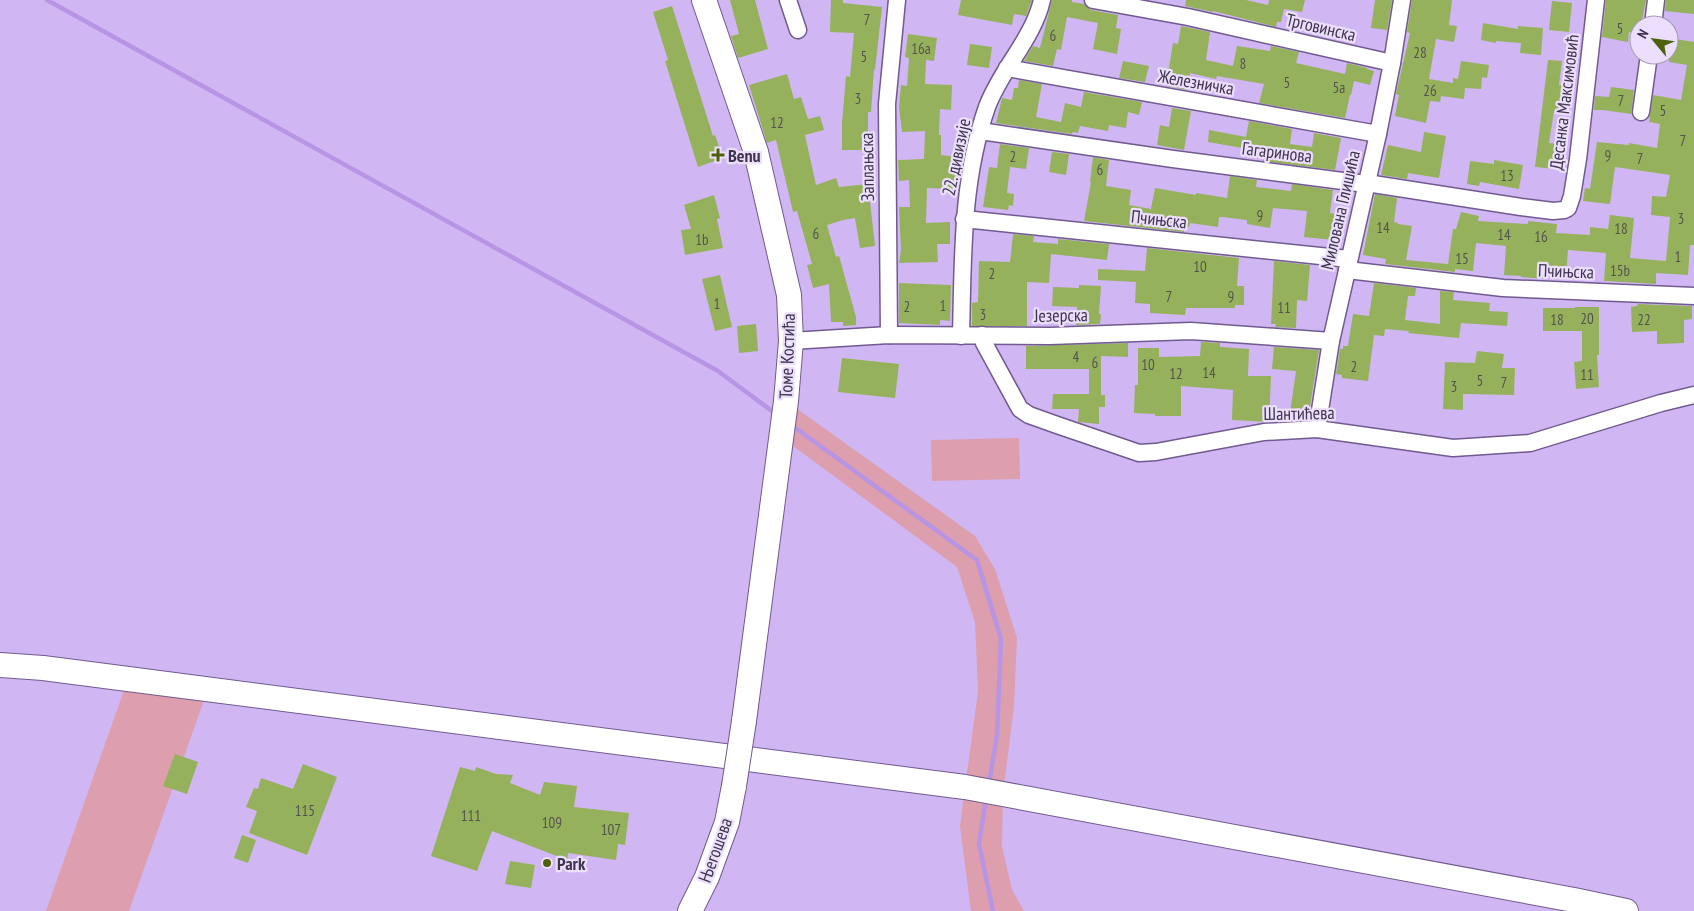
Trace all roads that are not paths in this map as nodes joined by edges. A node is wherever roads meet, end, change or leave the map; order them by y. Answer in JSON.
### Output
{"nodes":[{"id":1,"x":704,"y":0,"type":"edge"},
{"id":2,"x":788,"y":0,"type":"edge"},
{"id":3,"x":897,"y":0,"type":"edge"},
{"id":4,"x":1042,"y":0,"type":"edge"},
{"id":5,"x":1093,"y":0,"type":"edge"},
{"id":6,"x":1402,"y":0,"type":"edge"},
{"id":7,"x":1596,"y":0,"type":"edge"},
{"id":8,"x":1656,"y":0,"type":"edge"},
{"id":9,"x":1654,"y":15,"type":"edge"},
{"id":10,"x":798,"y":30,"type":"dead end"},
{"id":11,"x":1392,"y":63,"type":"junction"},
{"id":12,"x":1648,"y":65,"type":"edge"},
{"id":13,"x":1007,"y":68,"type":"junction"},
{"id":14,"x":1641,"y":112,"type":"dead end"},
{"id":15,"x":980,"y":131,"type":"junction"},
{"id":16,"x":1378,"y":134,"type":"junction"},
{"id":17,"x":1366,"y":184,"type":"junction"},
{"id":18,"x":1568,"y":208,"type":"joint"},
{"id":19,"x":964,"y":219,"type":"junction"},
{"id":20,"x":1348,"y":265,"type":"junction"},
{"id":21,"x":1694,"y":296,"type":"edge"},
{"id":22,"x":889,"y":335,"type":"junction"},
{"id":23,"x":982,"y":335,"type":"junction"},
{"id":24,"x":961,"y":336,"type":"junction"},
{"id":25,"x":791,"y":341,"type":"junction"},
{"id":26,"x":1331,"y":341,"type":"junction"},
{"id":27,"x":1694,"y":395,"type":"edge"},
{"id":28,"x":1317,"y":429,"type":"junction"},
{"id":29,"x":0,"y":665,"type":"edge"},
{"id":30,"x":744,"y":721,"type":"joint"},
{"id":31,"x":690,"y":911,"type":"edge"},
{"id":32,"x":1626,"y":911,"type":"edge"}],
"edges":[{"from":1,"to":25,"type":"main road","name":"Томе Костића"},
{"from":2,"to":10,"type":"street"},
{"from":3,"to":22,"type":"street","name":"Заплањска"},
{"from":4,"to":13,"type":"street","name":"22. дивизије"},
{"from":5,"to":11,"type":"street","name":"Трговинска"},
{"from":6,"to":11,"type":"street","name":"Милована Глишића"},
{"from":7,"to":18,"type":"street","name":"Десанка Максимовић"},
{"from":8,"to":9,"type":"street"},
{"from":11,"to":16,"type":"street","name":"Милована Глишића"},
{"from":12,"to":14,"type":"street"},
{"from":13,"to":15,"type":"street","name":"22. дивизије"},
{"from":13,"to":16,"type":"street","name":"Железничка"},
{"from":15,"to":17,"type":"street","name":"Гагаринова"},
{"from":15,"to":19,"type":"street","name":"22. дивизије"},
{"from":16,"to":17,"type":"street","name":"Милована Глишића"},
{"from":17,"to":18,"type":"street","name":"Гагаринова"},
{"from":17,"to":20,"type":"street","name":"Милована Глишића"},
{"from":19,"to":20,"type":"street","name":"Пчињска"},
{"from":19,"to":24,"type":"street","name":"22. дивизије"},
{"from":20,"to":21,"type":"street","name":"Пчињска"},
{"from":20,"to":26,"type":"street","name":"Милована Глишића"},
{"from":22,"to":24,"type":"street","name":"Језерска"},
{"from":22,"to":25,"type":"street","name":"Језерска"},
{"from":23,"to":24,"type":"street","name":"Језерска"},
{"from":23,"to":26,"type":"street","name":"Језерска"},
{"from":23,"to":28,"type":"street","name":"Шантићева"},
{"from":25,"to":30,"type":"main road","name":"Томе Костића"},
{"from":26,"to":28,"type":"street","name":"Милована Глишића"},
{"from":27,"to":28,"type":"street","name":"Шантићева"},
{"from":29,"to":32,"type":"main road"},
{"from":30,"to":31,"type":"main road","name":"Његошева","bridge":true}]}
